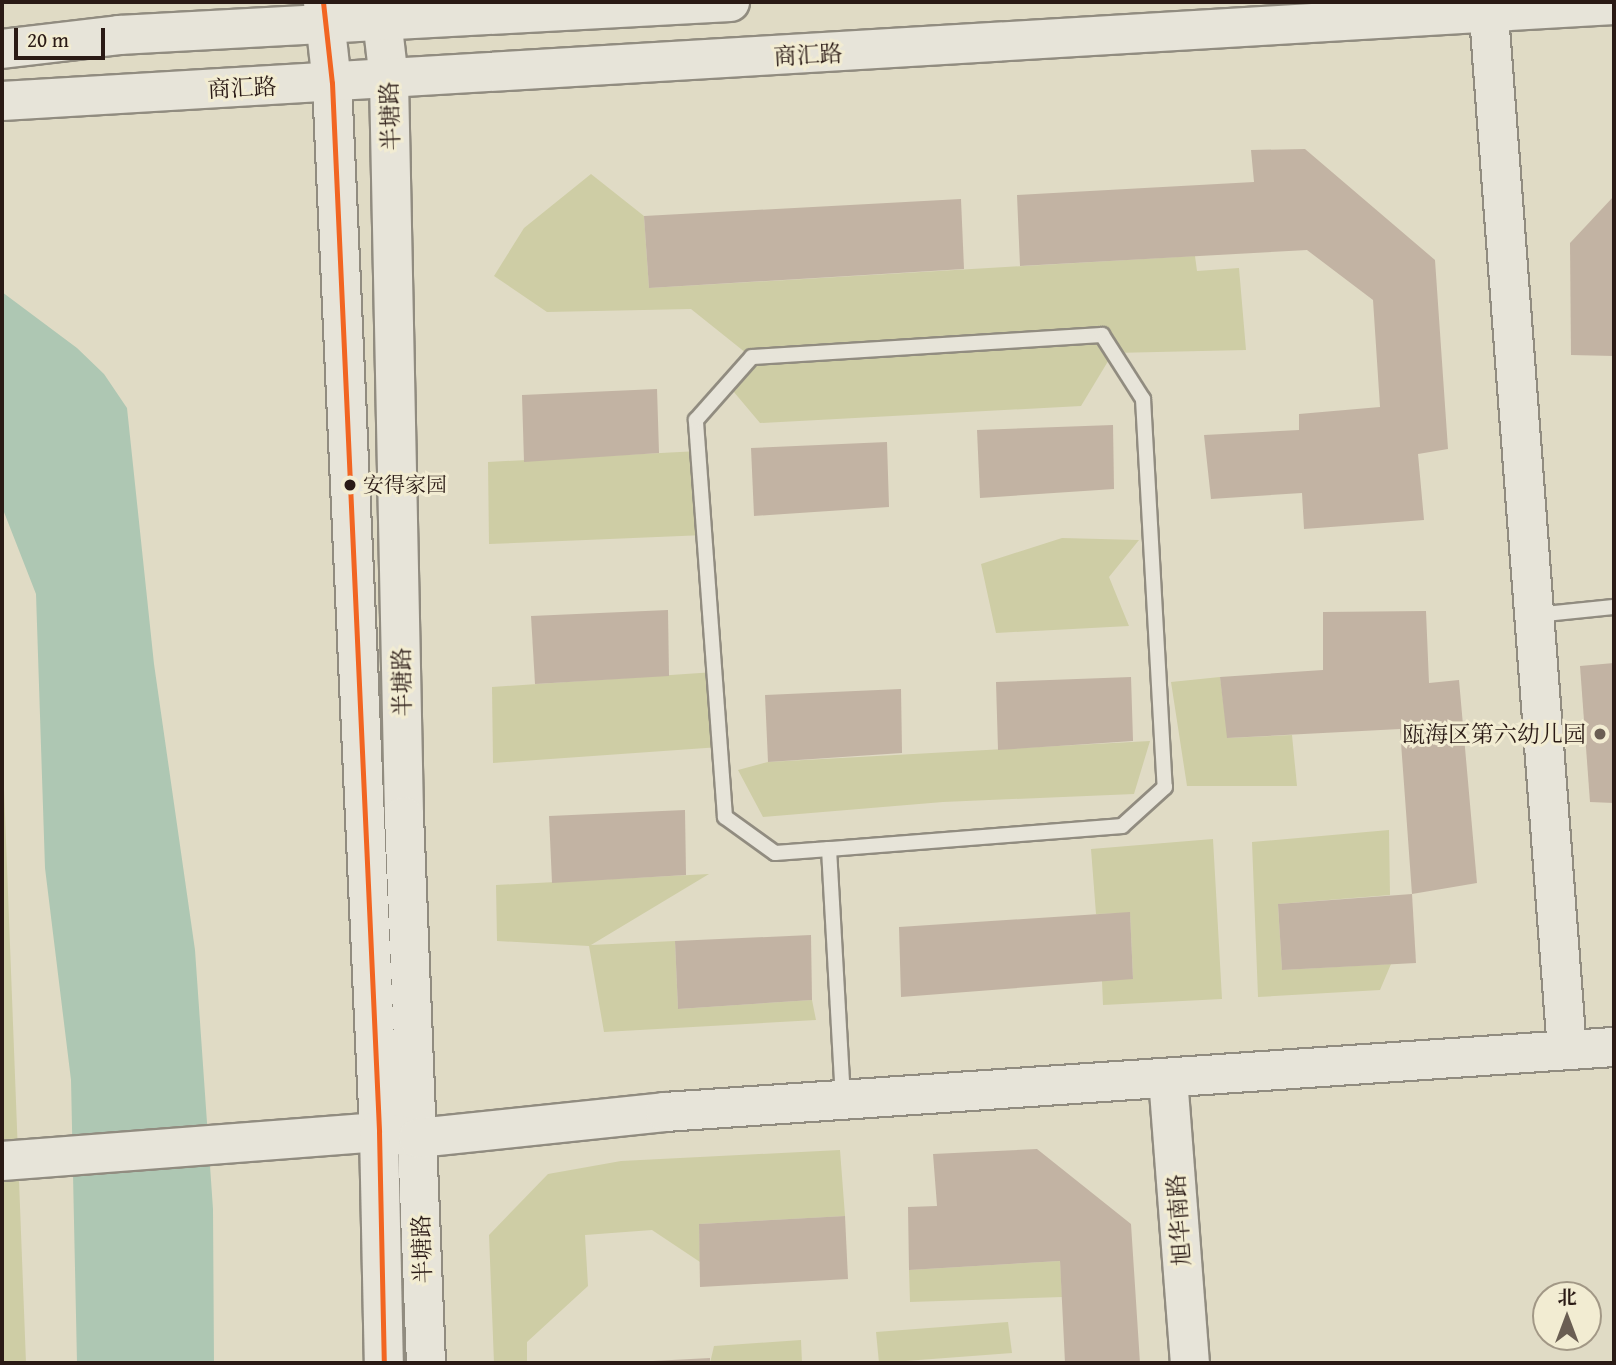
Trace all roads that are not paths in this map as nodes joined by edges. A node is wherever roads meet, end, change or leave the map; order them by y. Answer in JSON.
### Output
{"nodes":[{"id":1,"x":730,"y":2,"type":"edge"},
{"id":2,"x":1614,"y":5,"type":"edge"},
{"id":3,"x":1488,"y":8,"type":"edge"},
{"id":4,"x":382,"y":12,"type":"edge"},
{"id":5,"x":324,"y":13,"type":"edge"},
{"id":6,"x":7,"y":49,"type":"edge"},
{"id":7,"x":389,"y":79,"type":"junction"},
{"id":8,"x":332,"y":82,"type":"junction"},
{"id":9,"x":2,"y":102,"type":"edge"},
{"id":10,"x":1614,"y":607,"type":"edge"},
{"id":11,"x":1534,"y":615,"type":"junction"},
{"id":12,"x":829,"y":849,"type":"junction"},
{"id":13,"x":1614,"y":1047,"type":"edge"},
{"id":14,"x":1567,"y":1050,"type":"junction"},
{"id":15,"x":1168,"y":1078,"type":"junction"},
{"id":16,"x":843,"y":1100,"type":"junction"},
{"id":17,"x":379,"y":1132,"type":"junction"},
{"id":18,"x":418,"y":1138,"type":"junction"},
{"id":19,"x":2,"y":1161,"type":"edge"},
{"id":20,"x":384,"y":1363,"type":"edge"},
{"id":21,"x":426,"y":1363,"type":"edge"},
{"id":22,"x":1190,"y":1363,"type":"edge"}],
"edges":[{"from":1,"to":4,"type":"street"},
{"from":2,"to":3,"type":"street","name":"商汇路"},
{"from":3,"to":7,"type":"street","name":"商汇路"},
{"from":3,"to":11,"type":"street"},
{"from":4,"to":5,"type":"street"},
{"from":4,"to":7,"type":"street","name":"半塘路"},
{"from":5,"to":6,"type":"street"},
{"from":5,"to":8,"type":"street","name":"半塘路"},
{"from":7,"to":8,"type":"street","name":"商汇路"},
{"from":7,"to":18,"type":"street","name":"半塘路"},
{"from":8,"to":9,"type":"street","name":"商汇路"},
{"from":8,"to":17,"type":"street","name":"半塘路"},
{"from":10,"to":11,"type":"lane"},
{"from":11,"to":14,"type":"street"},
{"from":12,"to":12,"type":"lane"},
{"from":12,"to":16,"type":"lane"},
{"from":13,"to":14,"type":"street"},
{"from":14,"to":15,"type":"street"},
{"from":15,"to":16,"type":"street"},
{"from":15,"to":22,"type":"street","name":"旭华南路"},
{"from":16,"to":18,"type":"street"},
{"from":17,"to":18,"type":"street"},
{"from":17,"to":19,"type":"street"},
{"from":17,"to":20,"type":"street","name":"半塘路"},
{"from":18,"to":21,"type":"street","name":"半塘路"}]}
